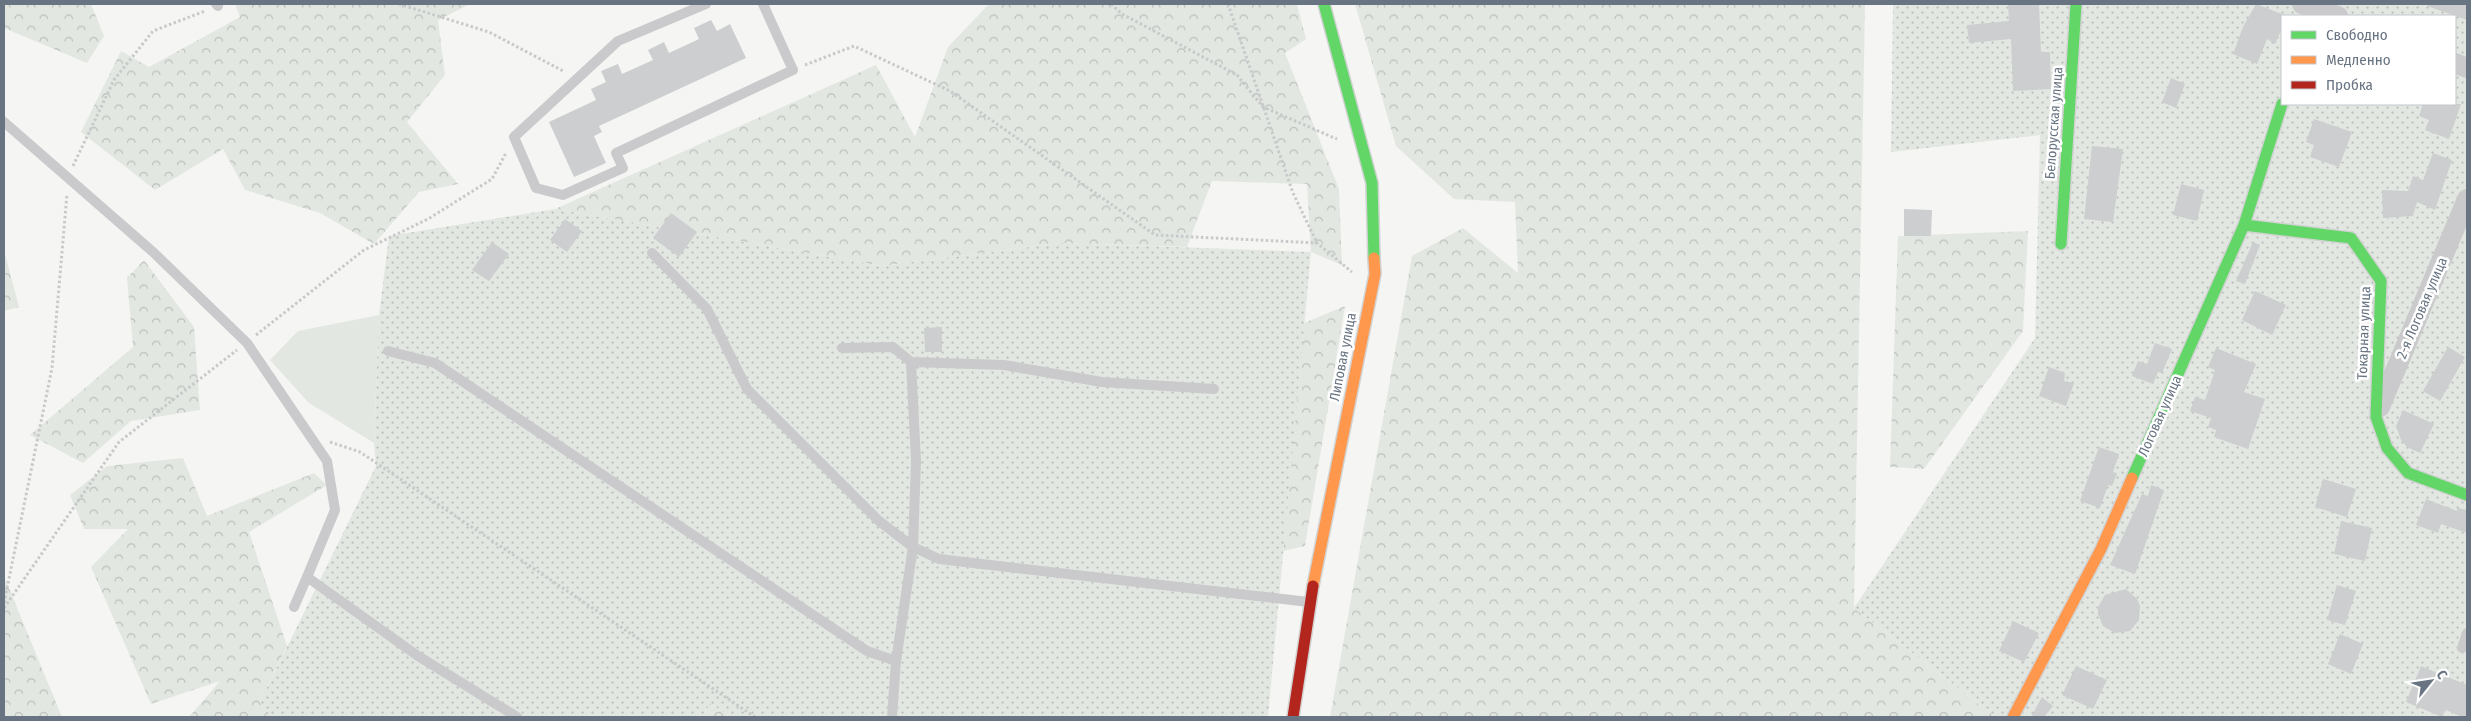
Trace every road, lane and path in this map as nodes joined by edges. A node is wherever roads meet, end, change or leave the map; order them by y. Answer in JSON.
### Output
{"nodes":[{"id":1,"x":400,"y":4,"type":"edge"},
{"id":2,"x":706,"y":4,"type":"edge"},
{"id":3,"x":763,"y":4,"type":"edge"},
{"id":4,"x":1111,"y":4,"type":"edge"},
{"id":5,"x":1228,"y":4,"type":"edge"},
{"id":6,"x":1324,"y":4,"type":"edge"},
{"id":7,"x":2076,"y":4,"type":"edge"},
{"id":8,"x":217,"y":5,"type":"edge"},
{"id":9,"x":692,"y":6,"type":"edge"},
{"id":10,"x":2310,"y":8,"type":"edge"},
{"id":11,"x":2334,"y":15,"type":"edge"},
{"id":12,"x":793,"y":70,"type":"junction"},
{"id":13,"x":577,"y":79,"type":"junction"},
{"id":14,"x":2282,"y":105,"type":"edge"},
{"id":15,"x":1263,"y":107,"type":"junction"},
{"id":16,"x":4,"y":122,"type":"edge"},
{"id":17,"x":514,"y":137,"type":"junction"},
{"id":18,"x":1361,"y":148,"type":"junction"},
{"id":19,"x":68,"y":176,"type":"junction"},
{"id":20,"x":2467,"y":199,"type":"edge"},
{"id":21,"x":2244,"y":225,"type":"junction"},
{"id":22,"x":1317,"y":243,"type":"junction"},
{"id":23,"x":2061,"y":244,"type":"dead end"},
{"id":24,"x":652,"y":254,"type":"dead end"},
{"id":25,"x":1354,"y":273,"type":"dead end"},
{"id":26,"x":247,"y":343,"type":"junction"},
{"id":27,"x":842,"y":348,"type":"dead end"},
{"id":28,"x":388,"y":351,"type":"dead end"},
{"id":29,"x":912,"y":362,"type":"junction"},
{"id":30,"x":1214,"y":388,"type":"dead end"},
{"id":31,"x":2376,"y":417,"type":"junction"},
{"id":32,"x":310,"y":436,"type":"junction"},
{"id":33,"x":2467,"y":495,"type":"edge"},
{"id":34,"x":913,"y":547,"type":"junction"},
{"id":35,"x":307,"y":577,"type":"junction"},
{"id":36,"x":1310,"y":602,"type":"junction"},
{"id":37,"x":4,"y":603,"type":"edge"},
{"id":38,"x":294,"y":607,"type":"dead end"},
{"id":39,"x":4,"y":608,"type":"edge"},
{"id":40,"x":2467,"y":633,"type":"edge"},
{"id":41,"x":2462,"y":648,"type":"dead end"},
{"id":42,"x":896,"y":661,"type":"junction"},
{"id":43,"x":517,"y":717,"type":"edge"},
{"id":44,"x":755,"y":717,"type":"edge"},
{"id":45,"x":892,"y":717,"type":"edge"},
{"id":46,"x":1293,"y":717,"type":"edge"},
{"id":47,"x":2013,"y":717,"type":"edge"}],
"edges":[{"from":1,"to":13,"type":"path"},
{"from":2,"to":9,"type":"lane"},
{"from":3,"to":12,"type":"lane"},
{"from":4,"to":15,"type":"path"},
{"from":5,"to":15,"type":"path"},
{"from":6,"to":18,"type":"street","name":"Липовая улица"},
{"from":7,"to":23,"type":"street","name":"Белорусская улица"},
{"from":8,"to":19,"type":"path"},
{"from":9,"to":13,"type":"lane"},
{"from":10,"to":11,"type":"street"},
{"from":12,"to":17,"type":"lane"},
{"from":12,"to":22,"type":"path"},
{"from":13,"to":17,"type":"lane"},
{"from":14,"to":21,"type":"street","name":"Логовая улица"},
{"from":15,"to":18,"type":"path"},
{"from":15,"to":22,"type":"path"},
{"from":16,"to":19,"type":"lane"},
{"from":17,"to":26,"type":"path"},
{"from":18,"to":36,"type":"street","name":"Липовая улица"},
{"from":19,"to":26,"type":"lane"},
{"from":19,"to":37,"type":"path"},
{"from":20,"to":31,"type":"street","name":"2-я Логовая улица"},
{"from":21,"to":31,"type":"street","name":"Токарная улица"},
{"from":21,"to":47,"type":"street","name":"Логовая улица"},
{"from":22,"to":25,"type":"path"},
{"from":24,"to":34,"type":"lane"},
{"from":26,"to":32,"type":"lane"},
{"from":26,"to":39,"type":"path"},
{"from":27,"to":29,"type":"lane"},
{"from":28,"to":42,"type":"lane"},
{"from":29,"to":30,"type":"lane"},
{"from":29,"to":34,"type":"lane"},
{"from":31,"to":33,"type":"street","name":"Токарная улица"},
{"from":32,"to":35,"type":"lane"},
{"from":32,"to":44,"type":"path"},
{"from":34,"to":36,"type":"lane"},
{"from":34,"to":42,"type":"lane"},
{"from":35,"to":38,"type":"lane"},
{"from":35,"to":43,"type":"lane"},
{"from":36,"to":46,"type":"street","name":"Липовая улица"},
{"from":40,"to":41,"type":"lane"},
{"from":42,"to":45,"type":"lane"}]}
